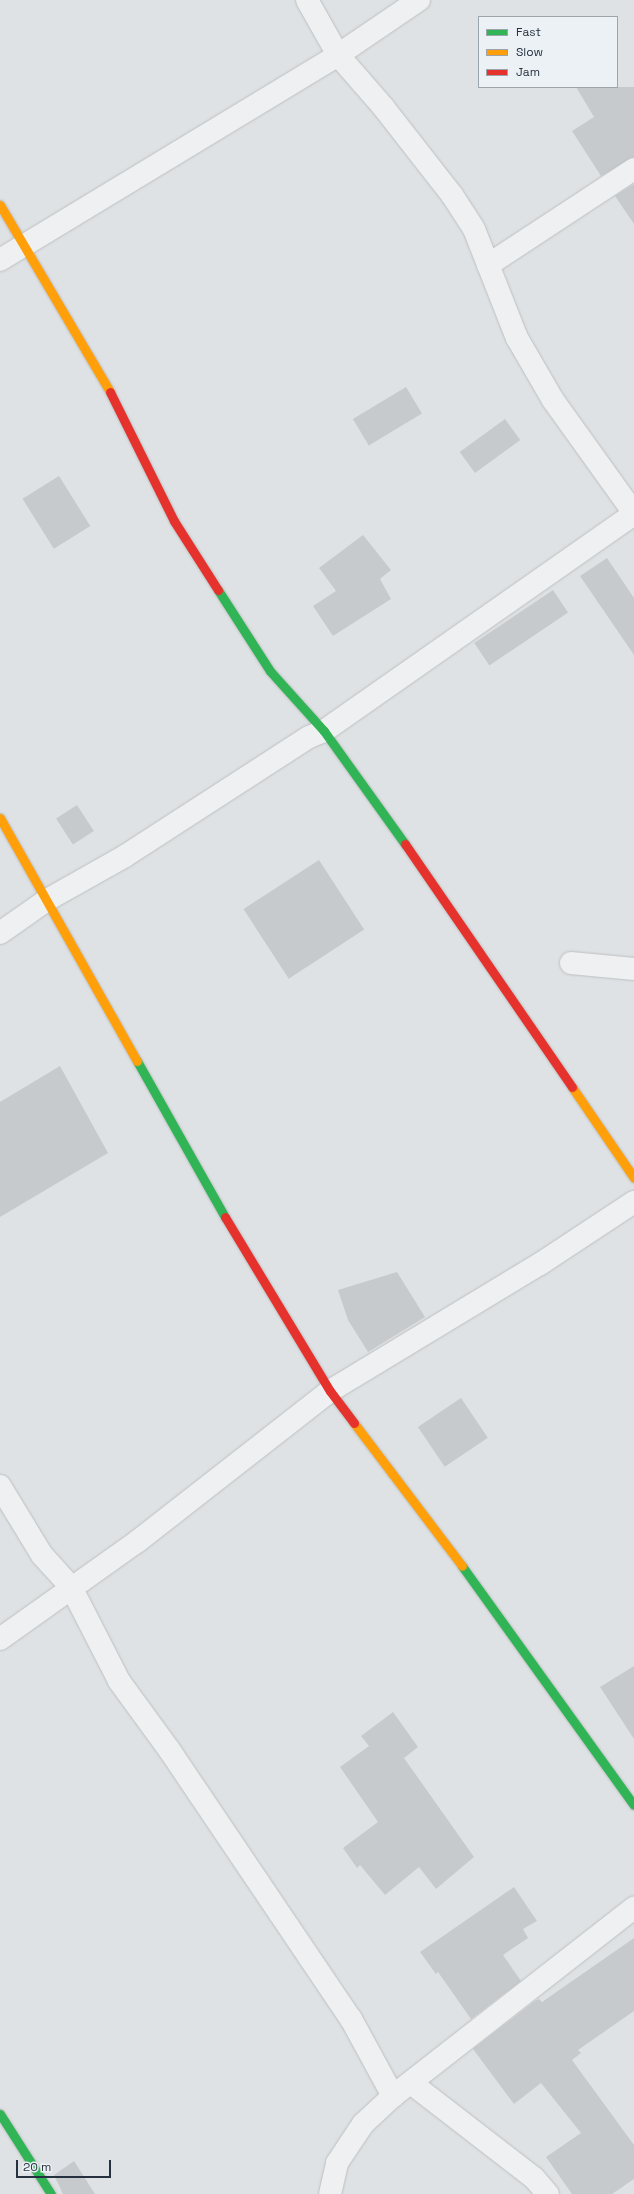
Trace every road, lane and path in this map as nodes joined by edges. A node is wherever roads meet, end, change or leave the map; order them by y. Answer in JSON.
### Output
{"nodes":[{"id":1,"x":307,"y":0,"type":"edge"},
{"id":2,"x":419,"y":0,"type":"edge"},
{"id":3,"x":338,"y":55,"type":"junction"},
{"id":4,"x":634,"y":169,"type":"edge"},
{"id":5,"x":0,"y":205,"type":"edge"},
{"id":6,"x":27,"y":246,"type":"junction"},
{"id":7,"x":0,"y":260,"type":"edge"},
{"id":8,"x":488,"y":265,"type":"junction"},
{"id":9,"x":634,"y":513,"type":"edge"},
{"id":10,"x":324,"y":731,"type":"junction"},
{"id":11,"x":0,"y":818,"type":"edge"},
{"id":12,"x":47,"y":900,"type":"junction"},
{"id":13,"x":0,"y":933,"type":"edge"},
{"id":14,"x":571,"y":963,"type":"dead end"},
{"id":15,"x":634,"y":969,"type":"edge"},
{"id":16,"x":634,"y":1178,"type":"edge"},
{"id":17,"x":634,"y":1202,"type":"edge"},
{"id":18,"x":330,"y":1391,"type":"junction"},
{"id":19,"x":0,"y":1486,"type":"edge"},
{"id":20,"x":71,"y":1587,"type":"junction"},
{"id":21,"x":0,"y":1639,"type":"edge"},
{"id":22,"x":634,"y":1805,"type":"edge"},
{"id":23,"x":634,"y":1908,"type":"edge"},
{"id":24,"x":412,"y":2082,"type":"junction"},
{"id":25,"x":394,"y":2096,"type":"junction"},
{"id":26,"x":0,"y":2114,"type":"edge"},
{"id":27,"x":51,"y":2194,"type":"edge"},
{"id":28,"x":330,"y":2194,"type":"edge"},
{"id":29,"x":548,"y":2194,"type":"edge"}],
"edges":[{"from":1,"to":3,"type":"street"},
{"from":2,"to":3,"type":"street"},
{"from":3,"to":6,"type":"street"},
{"from":3,"to":8,"type":"street"},
{"from":4,"to":8,"type":"street"},
{"from":5,"to":6,"type":"street"},
{"from":6,"to":7,"type":"street"},
{"from":6,"to":10,"type":"street"},
{"from":8,"to":9,"type":"street"},
{"from":9,"to":10,"type":"street"},
{"from":10,"to":12,"type":"street"},
{"from":10,"to":16,"type":"street"},
{"from":11,"to":12,"type":"street"},
{"from":12,"to":13,"type":"street"},
{"from":12,"to":18,"type":"street"},
{"from":14,"to":15,"type":"street"},
{"from":17,"to":18,"type":"street"},
{"from":18,"to":20,"type":"street"},
{"from":18,"to":22,"type":"street"},
{"from":19,"to":20,"type":"street"},
{"from":20,"to":21,"type":"street"},
{"from":20,"to":25,"type":"street"},
{"from":23,"to":24,"type":"street"},
{"from":24,"to":25,"type":"street"},
{"from":24,"to":29,"type":"street"},
{"from":25,"to":28,"type":"street"},
{"from":26,"to":27,"type":"street"}]}
